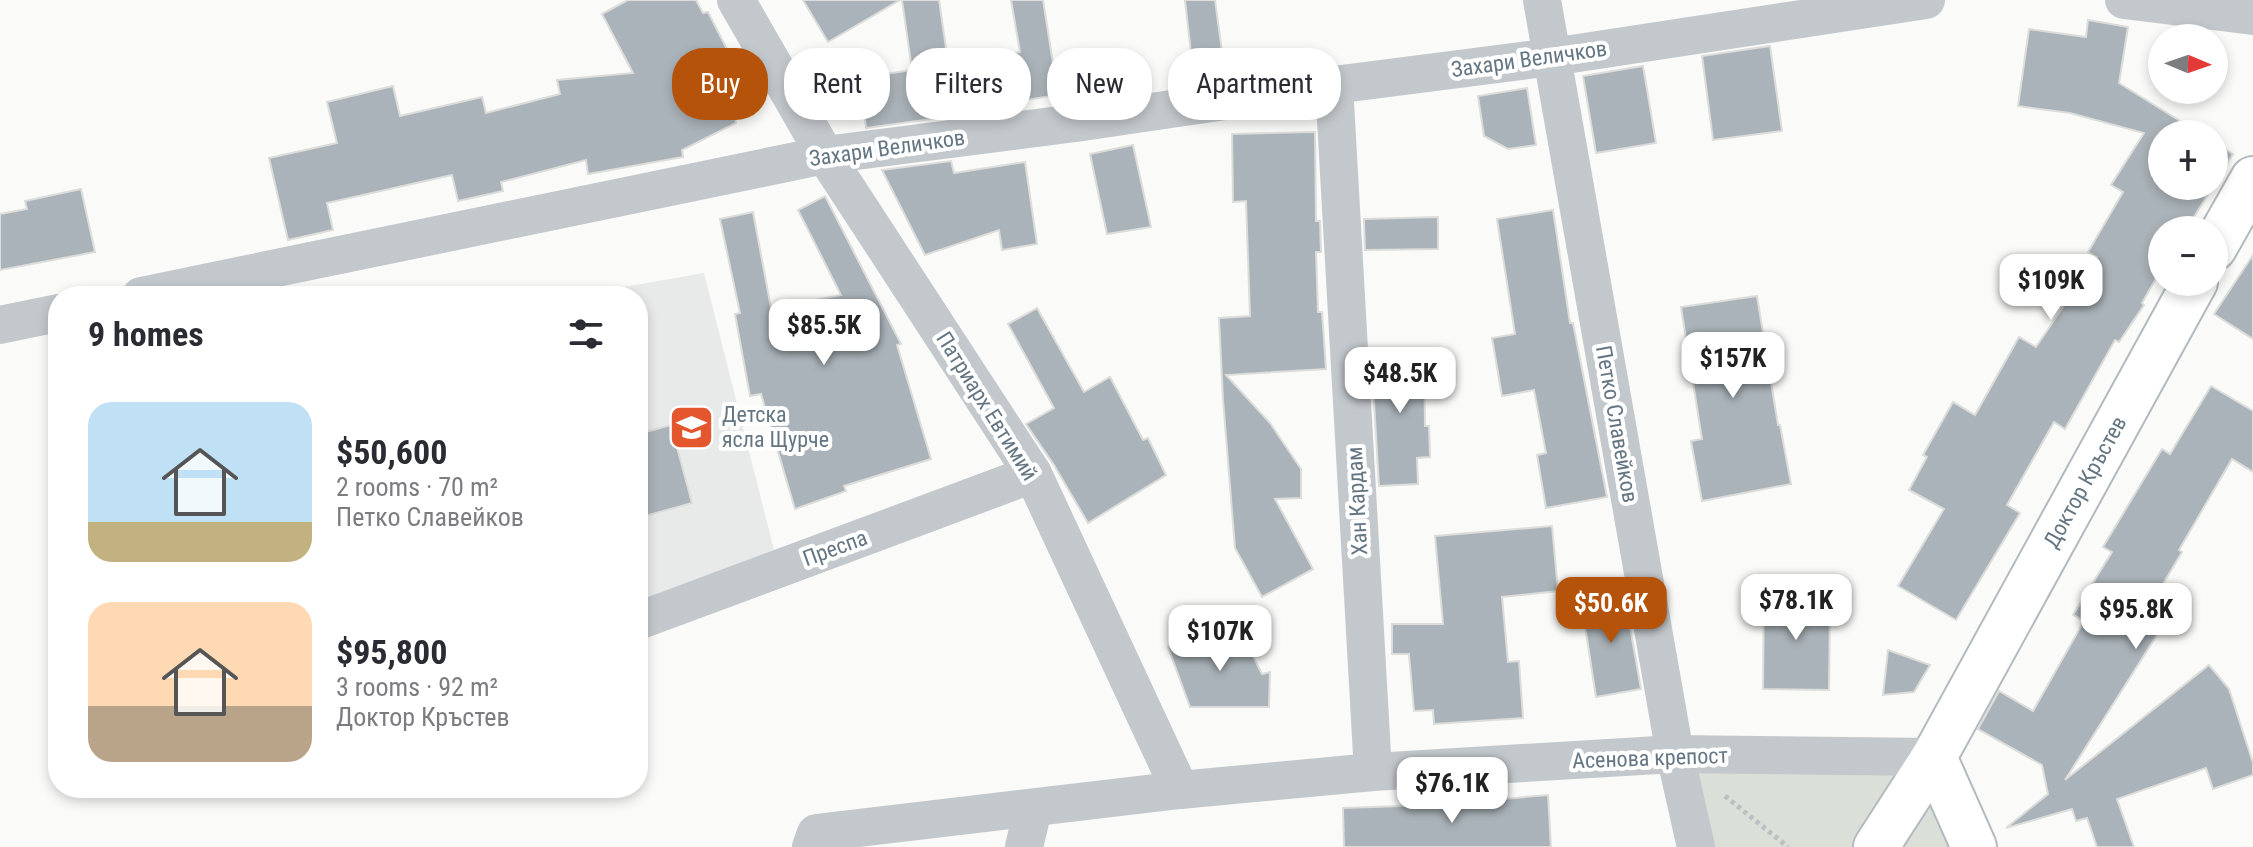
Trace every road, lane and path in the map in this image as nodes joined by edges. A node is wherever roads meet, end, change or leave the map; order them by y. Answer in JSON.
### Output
{"nodes":[{"id":1,"x":736,"y":0,"type":"edge"},
{"id":2,"x":1542,"y":0,"type":"edge"},
{"id":3,"x":1926,"y":0,"type":"edge"},
{"id":4,"x":2124,"y":0,"type":"edge"},
{"id":5,"x":2253,"y":16,"type":"edge"},
{"id":6,"x":1552,"y":57,"type":"junction"},
{"id":7,"x":1341,"y":84,"type":"edge"},
{"id":8,"x":1168,"y":109,"type":"edge"},
{"id":9,"x":1336,"y":120,"type":"edge"},
{"id":10,"x":825,"y":155,"type":"junction"},
{"id":11,"x":2250,"y":190,"type":"edge"},
{"id":12,"x":2228,"y":225,"type":"edge"},
{"id":13,"x":190,"y":286,"type":"edge"},
{"id":14,"x":2187,"y":296,"type":"edge"},
{"id":15,"x":48,"y":315,"type":"edge"},
{"id":16,"x":0,"y":325,"type":"edge"},
{"id":17,"x":1033,"y":474,"type":"junction"},
{"id":18,"x":648,"y":617,"type":"edge"},
{"id":19,"x":1675,"y":754,"type":"junction"},
{"id":20,"x":1934,"y":757,"type":"junction"},
{"id":21,"x":1373,"y":772,"type":"junction"},
{"id":22,"x":1180,"y":790,"type":"junction"},
{"id":23,"x":1033,"y":809,"type":"junction"},
{"id":24,"x":811,"y":847,"type":"edge"},
{"id":25,"x":1024,"y":847,"type":"edge"},
{"id":26,"x":1696,"y":847,"type":"edge"},
{"id":27,"x":1788,"y":847,"type":"edge"},
{"id":28,"x":1876,"y":847,"type":"edge"},
{"id":29,"x":1974,"y":847,"type":"edge"}],
"edges":[{"from":1,"to":10,"type":"street","name":"Патриарх Евтимий"},
{"from":2,"to":6,"type":"street","name":"Петко Славейков"},
{"from":3,"to":6,"type":"street","name":"Захари Величков"},
{"from":4,"to":5,"type":"street"},
{"from":6,"to":7,"type":"street","name":"Захари Величков"},
{"from":6,"to":19,"type":"street","name":"Петко Славейков"},
{"from":8,"to":10,"type":"street","name":"Захари Величков"},
{"from":9,"to":21,"type":"street","name":"Хан Кардам"},
{"from":10,"to":13,"type":"street","name":"Захари Величков"},
{"from":10,"to":17,"type":"street","name":"Патриарх Евтимий"},
{"from":11,"to":12,"type":"street"},
{"from":14,"to":20,"type":"street","name":"Доктор Кръстев"},
{"from":15,"to":16,"type":"street"},
{"from":17,"to":18,"type":"street","name":"Преспа"},
{"from":17,"to":22,"type":"street","name":"Патриарх Евтимий"},
{"from":19,"to":20,"type":"street","name":"Асенова крепост"},
{"from":19,"to":21,"type":"street","name":"Асенова крепост"},
{"from":19,"to":26,"type":"street","name":"Петко Славейков"},
{"from":19,"to":27,"type":"path"},
{"from":20,"to":28,"type":"street","name":"Доктор Кръстев"},
{"from":20,"to":29,"type":"street"},
{"from":21,"to":22,"type":"street","name":"Асенова крепост"},
{"from":22,"to":23,"type":"street","name":"Асенова крепост"},
{"from":23,"to":24,"type":"street","name":"Асенова крепост"},
{"from":23,"to":25,"type":"street"}]}
